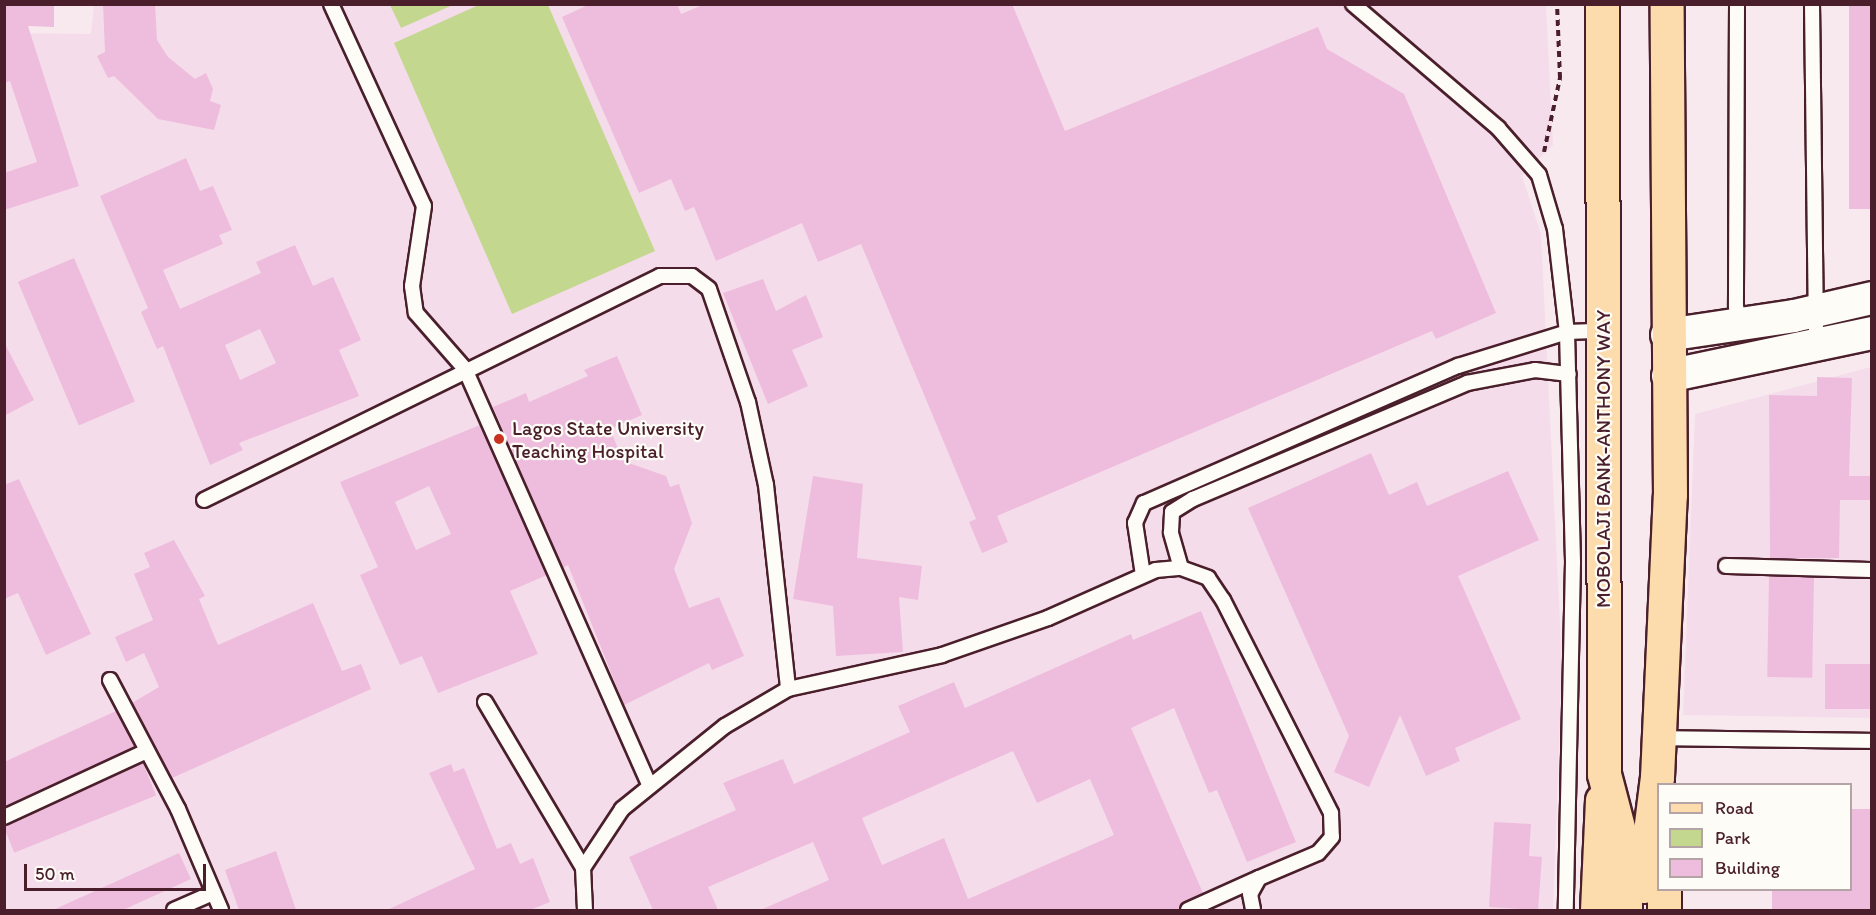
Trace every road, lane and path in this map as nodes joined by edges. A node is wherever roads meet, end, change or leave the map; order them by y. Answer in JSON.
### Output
{"nodes":[{"id":1,"x":331,"y":4,"type":"edge"},
{"id":2,"x":1353,"y":4,"type":"edge"},
{"id":3,"x":1557,"y":4,"type":"edge"},
{"id":4,"x":1602,"y":4,"type":"edge"},
{"id":5,"x":1667,"y":4,"type":"edge"},
{"id":6,"x":1737,"y":4,"type":"edge"},
{"id":7,"x":1812,"y":4,"type":"edge"},
{"id":8,"x":1539,"y":175,"type":"junction"},
{"id":9,"x":1872,"y":298,"type":"edge"},
{"id":10,"x":1814,"y":311,"type":"junction"},
{"id":11,"x":1742,"y":324,"type":"junction"},
{"id":12,"x":1601,"y":331,"type":"junction"},
{"id":13,"x":1567,"y":332,"type":"junction"},
{"id":14,"x":1872,"y":333,"type":"edge"},
{"id":15,"x":1667,"y":334,"type":"junction"},
{"id":16,"x":1816,"y":347,"type":"junction"},
{"id":17,"x":465,"y":369,"type":"junction"},
{"id":18,"x":1569,"y":374,"type":"junction"},
{"id":19,"x":1668,"y":376,"type":"junction"},
{"id":20,"x":204,"y":500,"type":"dead end"},
{"id":21,"x":1726,"y":566,"type":"dead end"},
{"id":22,"x":1181,"y":568,"type":"junction"},
{"id":23,"x":1872,"y":570,"type":"edge"},
{"id":24,"x":1143,"y":575,"type":"junction"},
{"id":25,"x":110,"y":680,"type":"dead end"},
{"id":26,"x":788,"y":689,"type":"junction"},
{"id":27,"x":485,"y":702,"type":"dead end"},
{"id":28,"x":1659,"y":738,"type":"junction"},
{"id":29,"x":1872,"y":741,"type":"edge"},
{"id":30,"x":147,"y":751,"type":"junction"},
{"id":31,"x":1604,"y":774,"type":"junction"},
{"id":32,"x":1658,"y":783,"type":"edge"},
{"id":33,"x":650,"y":786,"type":"junction"},
{"id":34,"x":1657,"y":788,"type":"edge"},
{"id":35,"x":4,"y":817,"type":"edge"},
{"id":36,"x":1634,"y":855,"type":"junction"},
{"id":37,"x":583,"y":868,"type":"junction"},
{"id":38,"x":1259,"y":878,"type":"junction"},
{"id":39,"x":1664,"y":891,"type":"edge"},
{"id":40,"x":213,"y":893,"type":"junction"},
{"id":41,"x":174,"y":910,"type":"edge"},
{"id":42,"x":221,"y":910,"type":"edge"},
{"id":43,"x":585,"y":910,"type":"edge"},
{"id":44,"x":1188,"y":910,"type":"edge"},
{"id":45,"x":1253,"y":910,"type":"edge"},
{"id":46,"x":1566,"y":910,"type":"edge"},
{"id":47,"x":1597,"y":910,"type":"edge"},
{"id":48,"x":1625,"y":910,"type":"edge"},
{"id":49,"x":1643,"y":910,"type":"edge"},
{"id":50,"x":1664,"y":910,"type":"edge"}],
"edges":[{"from":1,"to":17,"type":"lane"},
{"from":2,"to":8,"type":"lane"},
{"from":3,"to":8,"type":"path"},
{"from":4,"to":12,"type":"main road","name":"MOBOLAJI BANK-ANTHONY WAY"},
{"from":5,"to":15,"type":"main road","name":"MOBOLAJI BANK-ANTHONY WAY"},
{"from":6,"to":11,"type":"lane"},
{"from":7,"to":10,"type":"lane"},
{"from":8,"to":13,"type":"lane"},
{"from":9,"to":10,"type":"street"},
{"from":10,"to":11,"type":"street"},
{"from":10,"to":16,"type":"lane"},
{"from":11,"to":15,"type":"street"},
{"from":12,"to":13,"type":"lane"},
{"from":12,"to":31,"type":"main road","name":"MOBOLAJI BANK-ANTHONY WAY"},
{"from":13,"to":18,"type":"lane"},
{"from":13,"to":24,"type":"lane"},
{"from":14,"to":16,"type":"street"},
{"from":15,"to":19,"type":"main road","name":"MOBOLAJI BANK-ANTHONY WAY"},
{"from":16,"to":19,"type":"street"},
{"from":17,"to":20,"type":"lane"},
{"from":17,"to":26,"type":"lane"},
{"from":17,"to":33,"type":"lane"},
{"from":18,"to":22,"type":"lane"},
{"from":18,"to":46,"type":"lane"},
{"from":19,"to":28,"type":"main road","name":"MOBOLAJI BANK-ANTHONY WAY"},
{"from":21,"to":23,"type":"lane"},
{"from":22,"to":24,"type":"lane"},
{"from":22,"to":38,"type":"lane"},
{"from":24,"to":26,"type":"lane"},
{"from":25,"to":30,"type":"lane"},
{"from":26,"to":33,"type":"lane"},
{"from":27,"to":37,"type":"lane"},
{"from":28,"to":29,"type":"lane"},
{"from":28,"to":32,"type":"main road","name":"MOBOLAJI BANK-ANTHONY WAY"},
{"from":30,"to":35,"type":"lane"},
{"from":30,"to":40,"type":"lane"},
{"from":31,"to":36,"type":"main road","name":"MOBOLAJI BANK-ANTHONY WAY"},
{"from":31,"to":47,"type":"main road"},
{"from":33,"to":37,"type":"lane"},
{"from":34,"to":36,"type":"main road","name":"MOBOLAJI BANK-ANTHONY WAY"},
{"from":36,"to":48,"type":"main road","name":"MOBOLAJI BANK-ANTHONY WAY"},
{"from":36,"to":49,"type":"main road","name":"MOBOLAJI BANK-ANTHONY WAY"},
{"from":37,"to":43,"type":"lane"},
{"from":38,"to":44,"type":"lane"},
{"from":38,"to":45,"type":"lane"},
{"from":39,"to":50,"type":"main road"},
{"from":40,"to":41,"type":"lane"},
{"from":40,"to":42,"type":"lane"}]}
